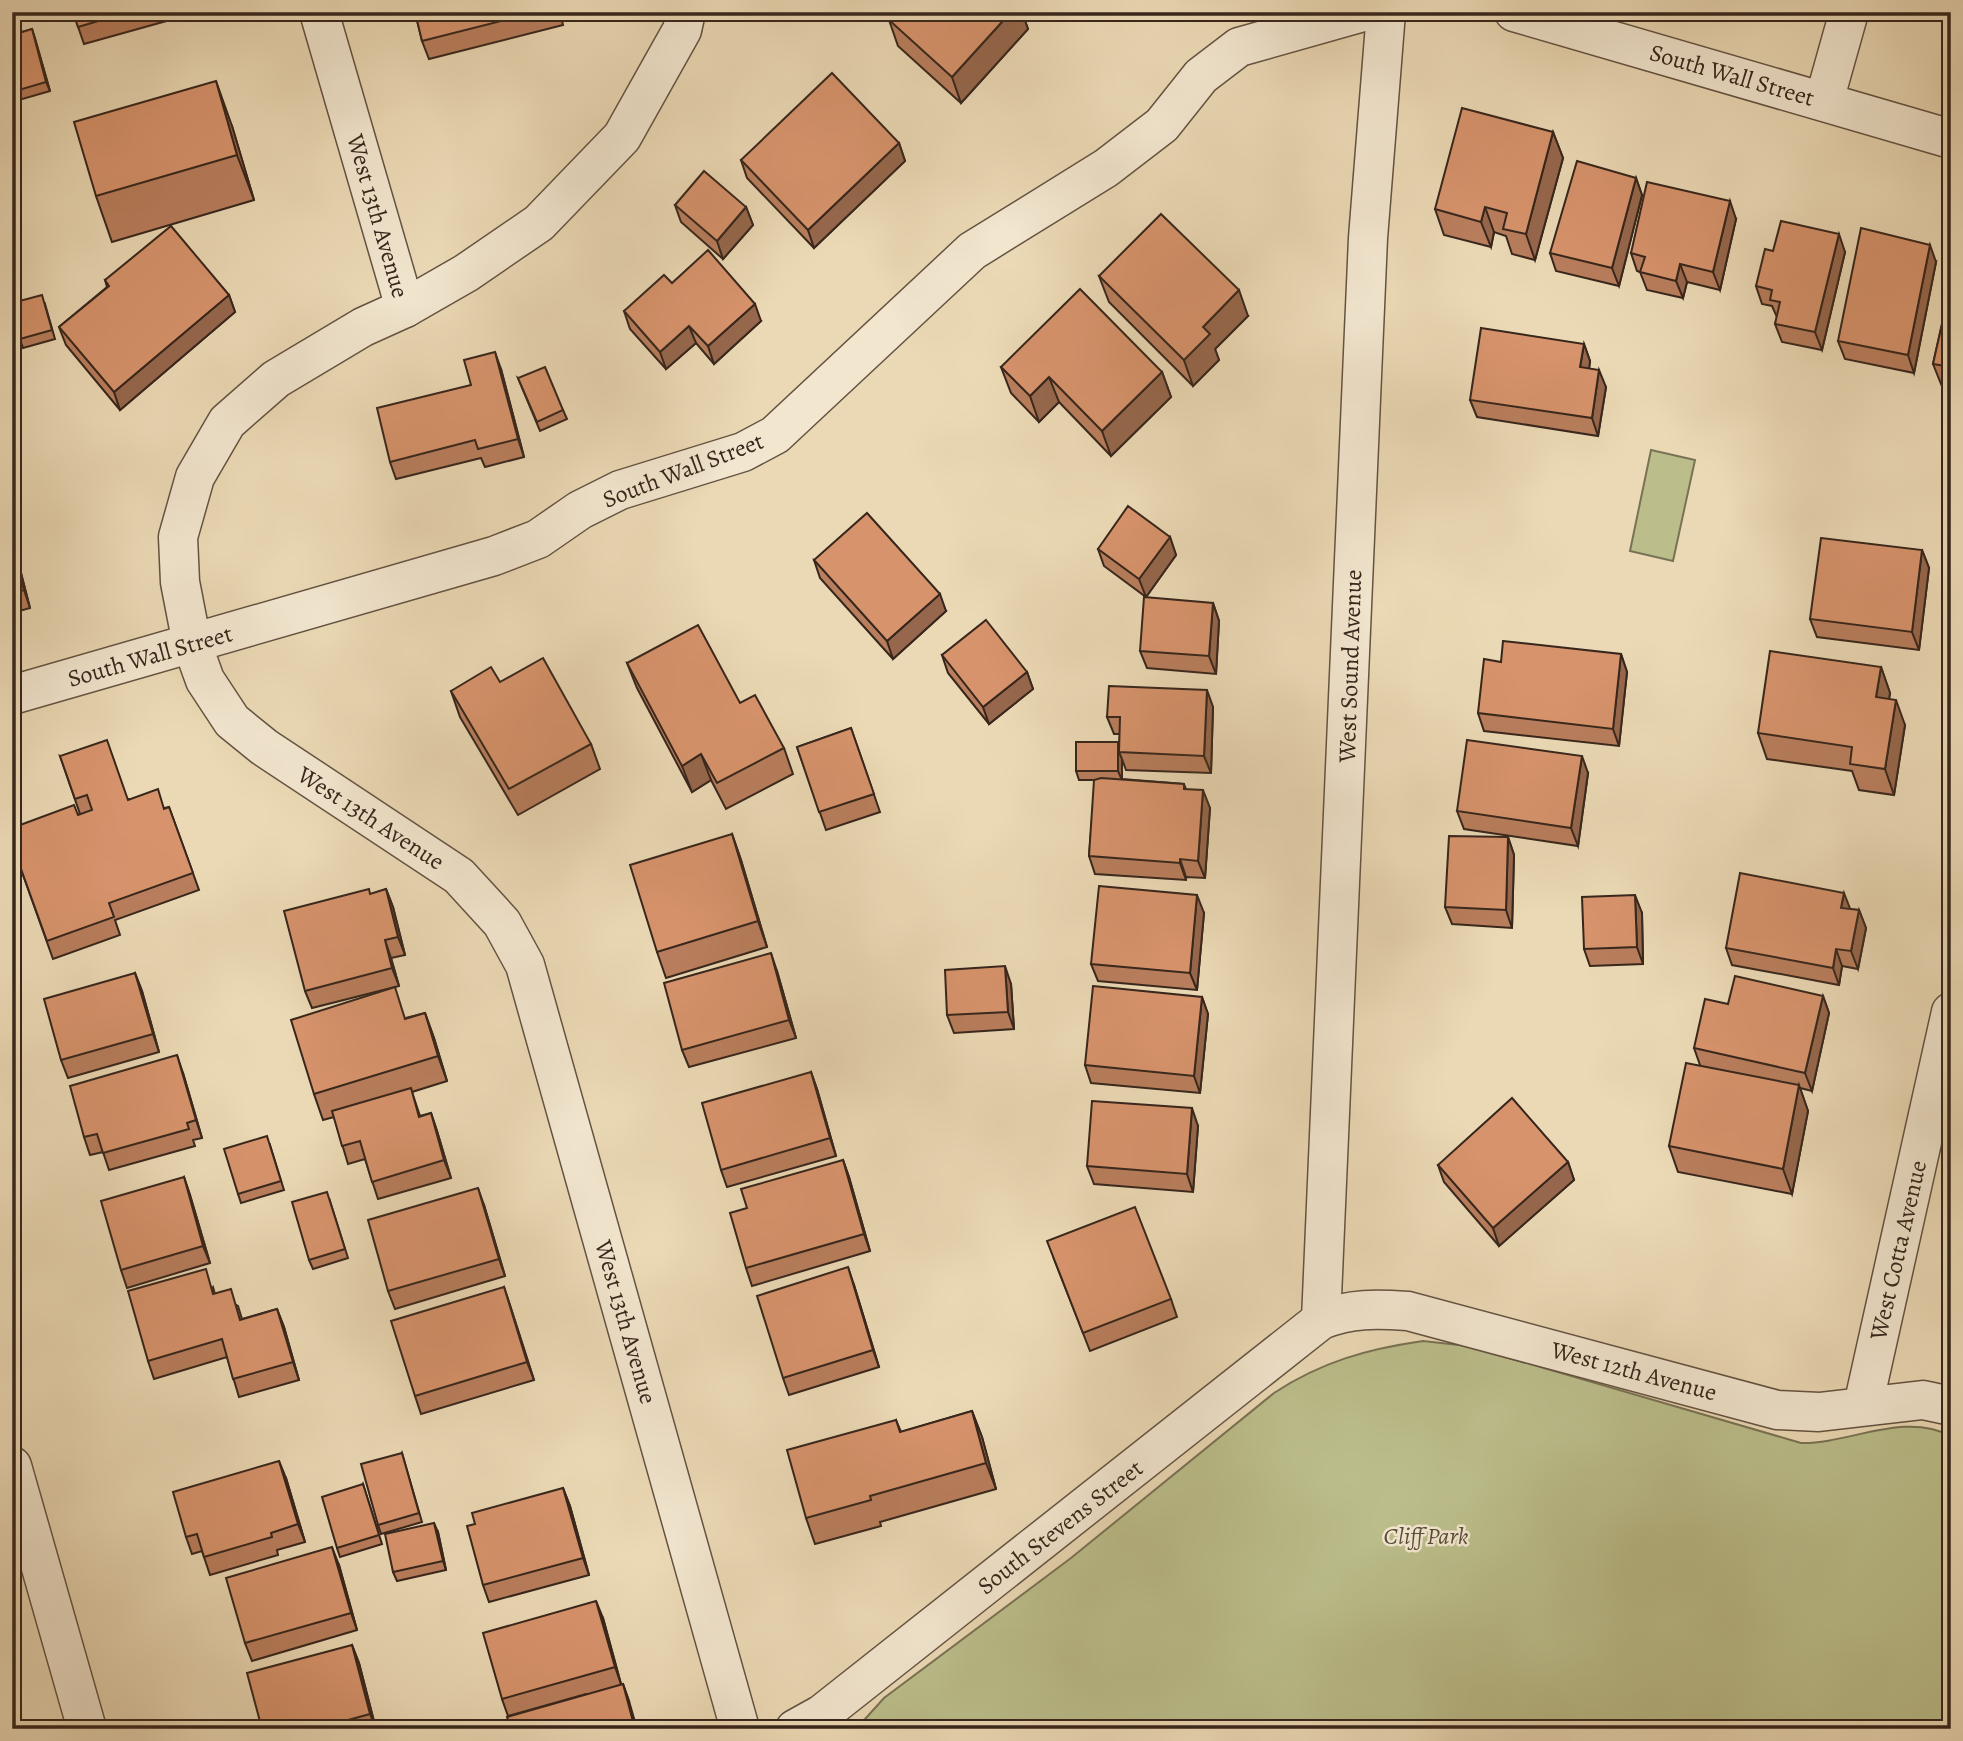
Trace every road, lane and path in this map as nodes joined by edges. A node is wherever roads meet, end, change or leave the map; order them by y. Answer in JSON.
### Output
{"nodes":[{"id":1,"x":319,"y":12,"type":"edge"},
{"id":2,"x":686,"y":12,"type":"edge"},
{"id":3,"x":1363,"y":12,"type":"edge"},
{"id":4,"x":1386,"y":12,"type":"edge"},
{"id":5,"x":1514,"y":12,"type":"edge"},
{"id":6,"x":1849,"y":12,"type":"edge"},
{"id":7,"x":1824,"y":101,"type":"junction"},
{"id":8,"x":1951,"y":139,"type":"edge"},
{"id":9,"x":405,"y":308,"type":"junction"},
{"id":10,"x":192,"y":643,"type":"junction"},
{"id":11,"x":12,"y":695,"type":"edge"},
{"id":12,"x":1951,"y":1012,"type":"edge"},
{"id":13,"x":1321,"y":1320,"type":"junction"},
{"id":14,"x":1863,"y":1406,"type":"junction"},
{"id":15,"x":1951,"y":1406,"type":"edge"},
{"id":16,"x":12,"y":1466,"type":"edge"},
{"id":17,"x":87,"y":1729,"type":"edge"},
{"id":18,"x":740,"y":1729,"type":"edge"},
{"id":19,"x":795,"y":1729,"type":"edge"}],
"edges":[{"from":1,"to":9,"type":"street","name":"West 13th Avenue"},
{"from":2,"to":9,"type":"street"},
{"from":3,"to":10,"type":"street","name":"South Wall Street"},
{"from":4,"to":13,"type":"street","name":"West Sound Avenue"},
{"from":5,"to":7,"type":"street","name":"South Wall Street"},
{"from":6,"to":7,"type":"street"},
{"from":7,"to":8,"type":"street","name":"South Wall Street"},
{"from":9,"to":10,"type":"street","name":"West 13th Avenue"},
{"from":10,"to":11,"type":"street","name":"South Wall Street"},
{"from":10,"to":18,"type":"street","name":"West 13th Avenue"},
{"from":12,"to":14,"type":"street","name":"West Cotta Avenue"},
{"from":13,"to":14,"type":"street","name":"West 12th Avenue"},
{"from":13,"to":19,"type":"street","name":"South Stevens Street"},
{"from":14,"to":15,"type":"street","name":"West 12th Avenue"},
{"from":16,"to":17,"type":"street"}]}
